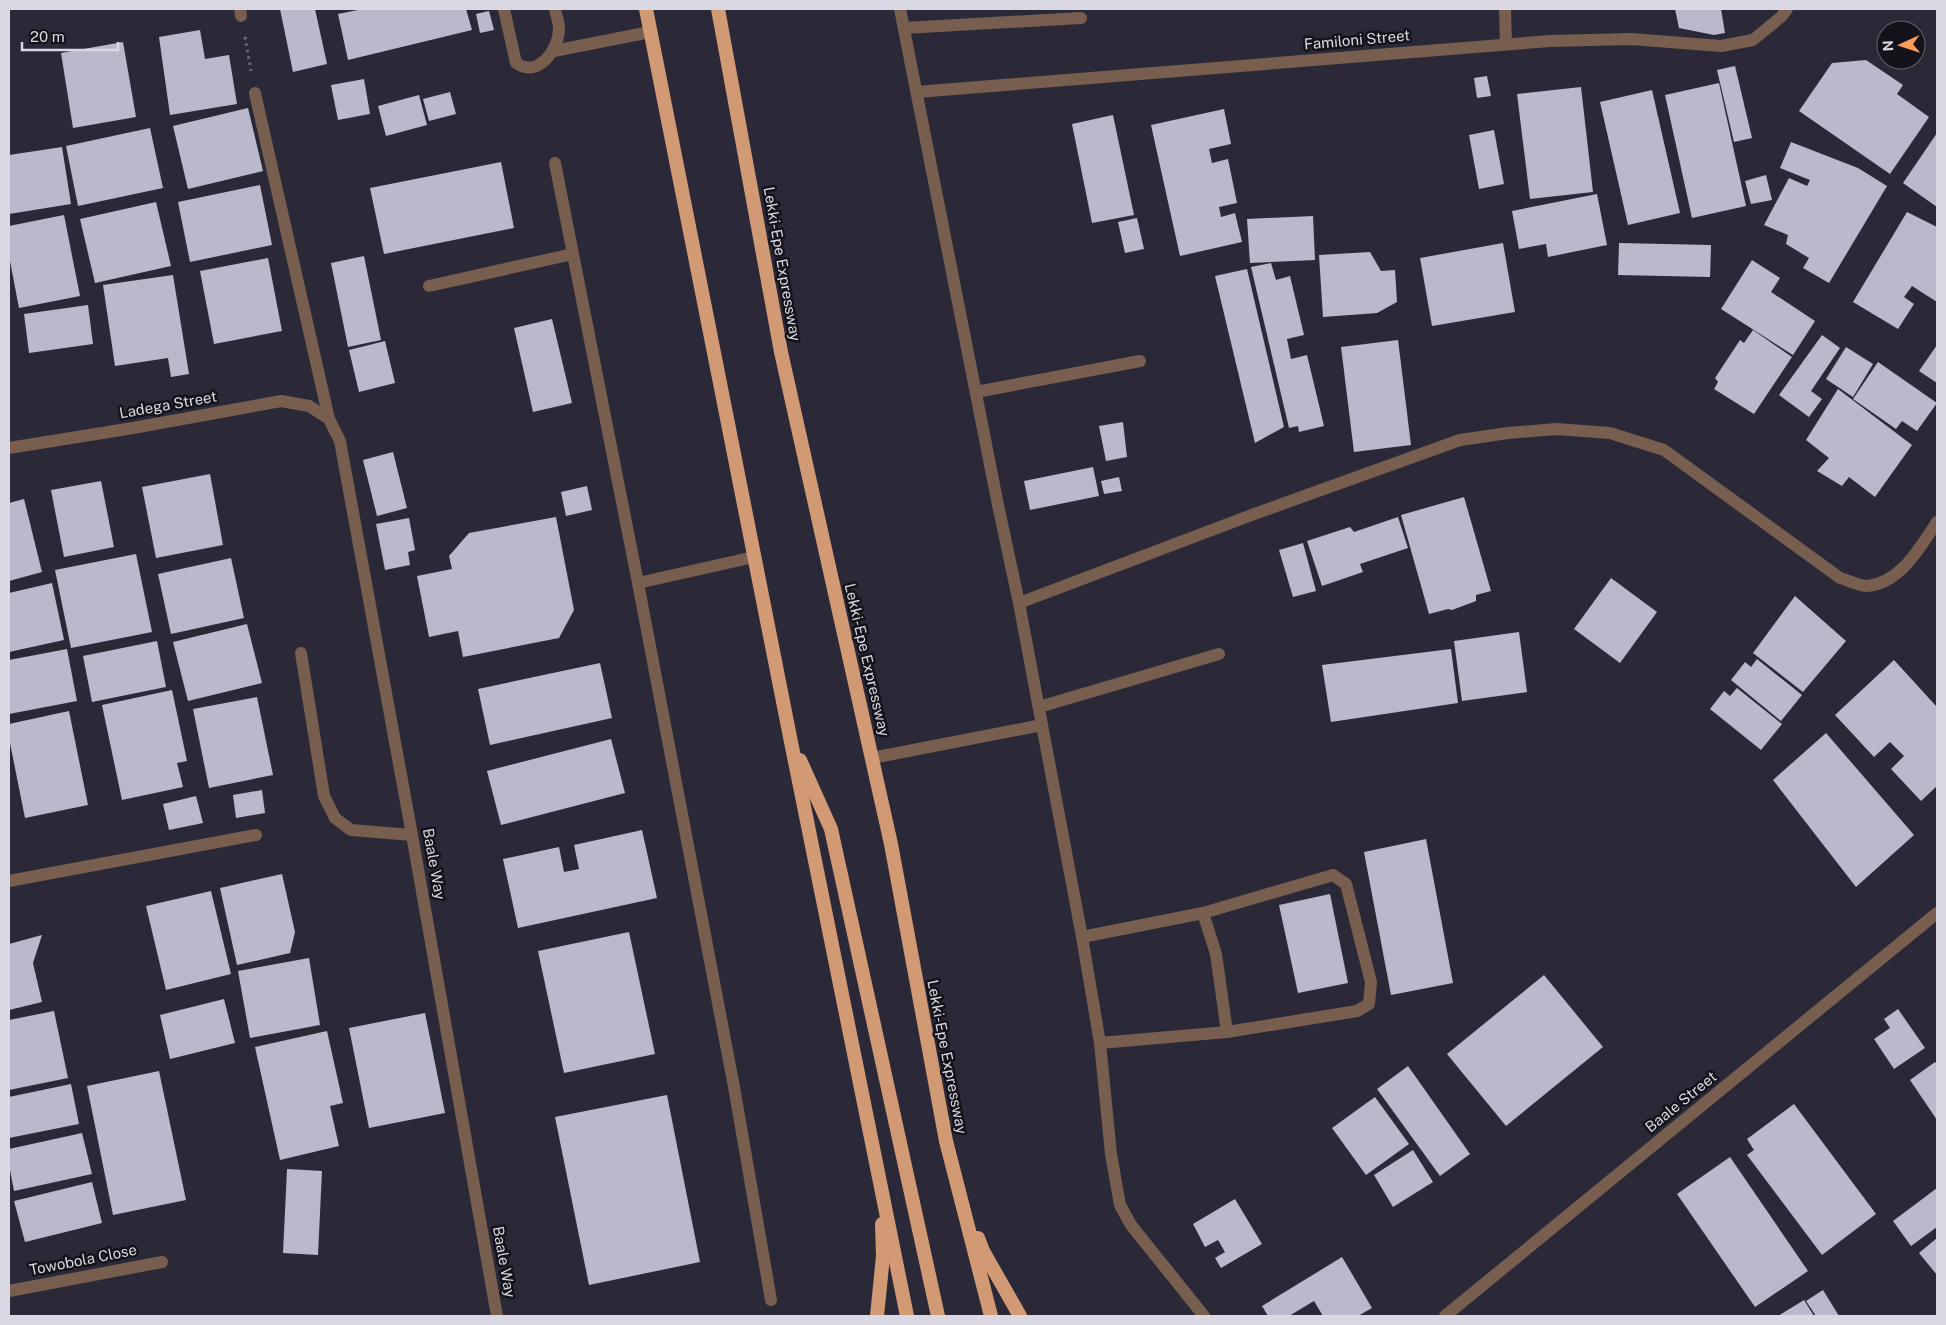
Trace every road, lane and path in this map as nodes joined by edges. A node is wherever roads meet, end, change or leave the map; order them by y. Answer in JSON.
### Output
{"nodes":[{"id":1,"x":504,"y":9,"type":"edge"},
{"id":2,"x":555,"y":9,"type":"edge"},
{"id":3,"x":646,"y":9,"type":"edge"},
{"id":4,"x":718,"y":9,"type":"edge"},
{"id":5,"x":900,"y":9,"type":"edge"},
{"id":6,"x":1506,"y":9,"type":"edge"},
{"id":7,"x":1787,"y":9,"type":"edge"},
{"id":8,"x":241,"y":12,"type":"edge"},
{"id":9,"x":1082,"y":18,"type":"dead end"},
{"id":10,"x":904,"y":28,"type":"junction"},
{"id":11,"x":650,"y":32,"type":"junction"},
{"id":12,"x":1506,"y":44,"type":"junction"},
{"id":13,"x":554,"y":51,"type":"junction"},
{"id":14,"x":917,"y":92,"type":"junction"},
{"id":15,"x":255,"y":93,"type":"joint"},
{"id":16,"x":555,"y":163,"type":"dead end"},
{"id":17,"x":573,"y":254,"type":"junction"},
{"id":18,"x":429,"y":286,"type":"dead end"},
{"id":19,"x":1140,"y":362,"type":"dead end"},
{"id":20,"x":976,"y":392,"type":"junction"},
{"id":21,"x":329,"y":419,"type":"junction"},
{"id":22,"x":9,"y":448,"type":"edge"},
{"id":23,"x":1937,"y":522,"type":"edge"},
{"id":24,"x":754,"y":557,"type":"junction"},
{"id":25,"x":638,"y":583,"type":"junction"},
{"id":26,"x":1019,"y":602,"type":"junction"},
{"id":27,"x":301,"y":654,"type":"dead end"},
{"id":28,"x":1219,"y":654,"type":"dead end"},
{"id":29,"x":1039,"y":707,"type":"junction"},
{"id":30,"x":1042,"y":725,"type":"junction"},
{"id":31,"x":790,"y":737,"type":"junction"},
{"id":32,"x":872,"y":758,"type":"junction"},
{"id":33,"x":256,"y":835,"type":"dead end"},
{"id":34,"x":412,"y":835,"type":"junction"},
{"id":35,"x":9,"y":881,"type":"edge"},
{"id":36,"x":1203,"y":913,"type":"junction"},
{"id":37,"x":1937,"y":913,"type":"edge"},
{"id":38,"x":1082,"y":937,"type":"junction"},
{"id":39,"x":1227,"y":1032,"type":"junction"},
{"id":40,"x":1100,"y":1043,"type":"junction"},
{"id":41,"x":946,"y":1141,"type":"junction"},
{"id":42,"x":879,"y":1173,"type":"junction"},
{"id":43,"x":162,"y":1262,"type":"dead end"},
{"id":44,"x":9,"y":1290,"type":"edge"},
{"id":45,"x":771,"y":1300,"type":"dead end"},
{"id":46,"x":497,"y":1316,"type":"edge"},
{"id":47,"x":877,"y":1316,"type":"edge"},
{"id":48,"x":907,"y":1316,"type":"edge"},
{"id":49,"x":938,"y":1316,"type":"edge"},
{"id":50,"x":991,"y":1316,"type":"edge"},
{"id":51,"x":1020,"y":1316,"type":"edge"},
{"id":52,"x":1204,"y":1316,"type":"edge"},
{"id":53,"x":1445,"y":1316,"type":"edge"}],
"edges":[{"from":1,"to":13,"type":"street"},
{"from":2,"to":13,"type":"street"},
{"from":3,"to":11,"type":"highway"},
{"from":4,"to":32,"type":"highway","name":"Lekki-Epe Expressway"},
{"from":5,"to":10,"type":"street"},
{"from":6,"to":12,"type":"street"},
{"from":7,"to":12,"type":"street","name":"Familoni Street"},
{"from":8,"to":15,"type":"path"},
{"from":9,"to":10,"type":"street"},
{"from":10,"to":14,"type":"street"},
{"from":11,"to":13,"type":"street"},
{"from":11,"to":24,"type":"highway"},
{"from":12,"to":14,"type":"street","name":"Familoni Street"},
{"from":14,"to":20,"type":"street"},
{"from":15,"to":21,"type":"street","name":"Baale Way"},
{"from":16,"to":17,"type":"street"},
{"from":17,"to":18,"type":"street"},
{"from":17,"to":25,"type":"street"},
{"from":19,"to":20,"type":"street"},
{"from":20,"to":26,"type":"street"},
{"from":21,"to":22,"type":"street","name":"Ladega Street"},
{"from":21,"to":34,"type":"street","name":"Baale Way"},
{"from":23,"to":26,"type":"street"},
{"from":24,"to":25,"type":"street"},
{"from":24,"to":31,"type":"highway"},
{"from":25,"to":45,"type":"street"},
{"from":26,"to":29,"type":"street"},
{"from":27,"to":34,"type":"street"},
{"from":28,"to":29,"type":"street"},
{"from":29,"to":30,"type":"street"},
{"from":30,"to":32,"type":"street"},
{"from":30,"to":38,"type":"street"},
{"from":31,"to":42,"type":"highway"},
{"from":31,"to":49,"type":"highway"},
{"from":32,"to":41,"type":"highway","name":"Lekki-Epe Expressway"},
{"from":33,"to":35,"type":"street"},
{"from":34,"to":46,"type":"street","name":"Baale Way"},
{"from":36,"to":38,"type":"street"},
{"from":36,"to":39,"type":"street"},
{"from":36,"to":39,"type":"street"},
{"from":37,"to":53,"type":"street","name":"Baale Street"},
{"from":38,"to":40,"type":"street"},
{"from":39,"to":40,"type":"street"},
{"from":40,"to":52,"type":"street"},
{"from":41,"to":50,"type":"highway","name":"Lekki-Epe Expressway"},
{"from":41,"to":51,"type":"highway"},
{"from":42,"to":47,"type":"highway"},
{"from":42,"to":48,"type":"highway"},
{"from":43,"to":44,"type":"street","name":"Towobola Close"}]}
